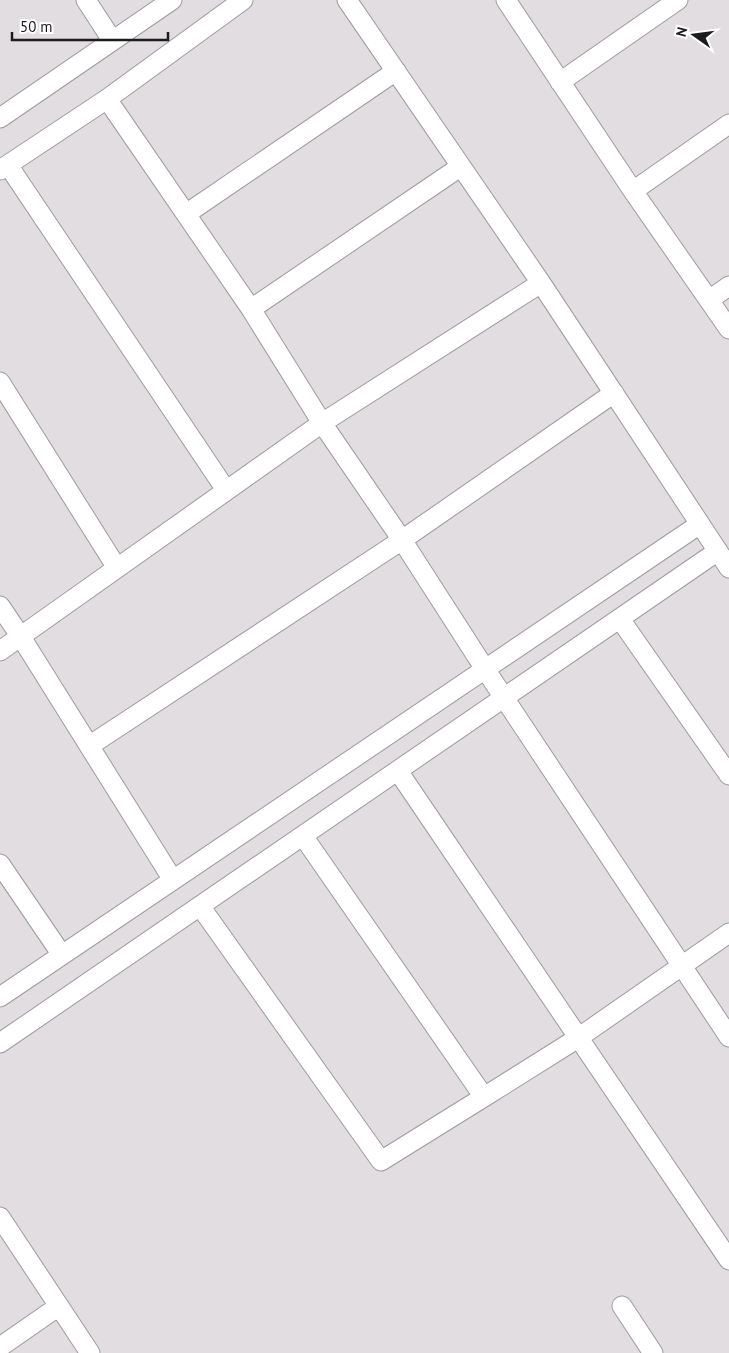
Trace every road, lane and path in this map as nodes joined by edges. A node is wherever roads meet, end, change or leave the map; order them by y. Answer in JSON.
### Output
{"nodes":[{"id":1,"x":86,"y":0,"type":"edge"},
{"id":2,"x":172,"y":0,"type":"edge"},
{"id":3,"x":243,"y":0,"type":"edge"},
{"id":4,"x":347,"y":0,"type":"edge"},
{"id":5,"x":506,"y":0,"type":"edge"},
{"id":6,"x":678,"y":0,"type":"edge"},
{"id":7,"x":112,"y":40,"type":"junction"},
{"id":8,"x":396,"y":70,"type":"junction"},
{"id":9,"x":560,"y":82,"type":"junction"},
{"id":10,"x":107,"y":99,"type":"junction"},
{"id":11,"x":0,"y":118,"type":"edge"},
{"id":12,"x":729,"y":124,"type":"edge"},
{"id":13,"x":460,"y":167,"type":"junction"},
{"id":14,"x":4,"y":168,"type":"edge"},
{"id":15,"x":633,"y":191,"type":"junction"},
{"id":16,"x":186,"y":214,"type":"junction"},
{"id":17,"x":541,"y":283,"type":"junction"},
{"id":18,"x":729,"y":286,"type":"edge"},
{"id":19,"x":709,"y":300,"type":"junction"},
{"id":20,"x":251,"y":309,"type":"junction"},
{"id":21,"x":729,"y":329,"type":"edge"},
{"id":22,"x":0,"y":382,"type":"edge"},
{"id":23,"x":614,"y":393,"type":"junction"},
{"id":24,"x":322,"y":423,"type":"junction"},
{"id":25,"x":226,"y":490,"type":"junction"},
{"id":26,"x":700,"y":524,"type":"junction"},
{"id":27,"x":402,"y":540,"type":"junction"},
{"id":28,"x":718,"y":552,"type":"junction"},
{"id":29,"x":118,"y":568,"type":"junction"},
{"id":30,"x":729,"y":568,"type":"edge"},
{"id":31,"x":0,"y":606,"type":"edge"},
{"id":32,"x":620,"y":619,"type":"junction"},
{"id":33,"x":21,"y":637,"type":"junction"},
{"id":34,"x":0,"y":651,"type":"edge"},
{"id":35,"x":485,"y":669,"type":"junction"},
{"id":36,"x":504,"y":698,"type":"junction"},
{"id":37,"x":89,"y":746,"type":"junction"},
{"id":38,"x":398,"y":771,"type":"junction"},
{"id":39,"x":729,"y":775,"type":"edge"},
{"id":40,"x":303,"y":836,"type":"junction"},
{"id":41,"x":0,"y":864,"type":"edge"},
{"id":42,"x":173,"y":880,"type":"junction"},
{"id":43,"x":200,"y":906,"type":"junction"},
{"id":44,"x":729,"y":933,"type":"edge"},
{"id":45,"x":62,"y":955,"type":"junction"},
{"id":46,"x":681,"y":966,"type":"junction"},
{"id":47,"x":0,"y":997,"type":"edge"},
{"id":48,"x":729,"y":1037,"type":"edge"},
{"id":49,"x":578,"y":1038,"type":"junction"},
{"id":50,"x":0,"y":1043,"type":"edge"},
{"id":51,"x":484,"y":1097,"type":"junction"},
{"id":52,"x":0,"y":1217,"type":"edge"},
{"id":53,"x":729,"y":1260,"type":"edge"},
{"id":54,"x":59,"y":1306,"type":"junction"},
{"id":55,"x":622,"y":1306,"type":"dead end"},
{"id":56,"x":0,"y":1347,"type":"edge"},
{"id":57,"x":90,"y":1353,"type":"edge"},
{"id":58,"x":653,"y":1353,"type":"edge"}],
"edges":[{"from":1,"to":7,"type":"street"},
{"from":2,"to":7,"type":"street"},
{"from":3,"to":10,"type":"street"},
{"from":4,"to":8,"type":"street"},
{"from":5,"to":9,"type":"street"},
{"from":6,"to":9,"type":"street"},
{"from":7,"to":11,"type":"street"},
{"from":8,"to":13,"type":"street"},
{"from":8,"to":16,"type":"street"},
{"from":9,"to":15,"type":"street"},
{"from":10,"to":14,"type":"street"},
{"from":10,"to":16,"type":"street"},
{"from":12,"to":15,"type":"street"},
{"from":13,"to":17,"type":"street"},
{"from":13,"to":20,"type":"street"},
{"from":14,"to":25,"type":"street"},
{"from":15,"to":19,"type":"street"},
{"from":16,"to":20,"type":"street"},
{"from":17,"to":23,"type":"street"},
{"from":17,"to":24,"type":"street"},
{"from":18,"to":19,"type":"street"},
{"from":19,"to":21,"type":"street"},
{"from":20,"to":24,"type":"street"},
{"from":22,"to":29,"type":"street"},
{"from":23,"to":26,"type":"street"},
{"from":23,"to":27,"type":"street"},
{"from":24,"to":25,"type":"street"},
{"from":24,"to":27,"type":"street"},
{"from":25,"to":29,"type":"street"},
{"from":26,"to":28,"type":"street"},
{"from":26,"to":35,"type":"street"},
{"from":27,"to":35,"type":"street"},
{"from":27,"to":37,"type":"street"},
{"from":28,"to":30,"type":"street"},
{"from":28,"to":32,"type":"street"},
{"from":29,"to":33,"type":"street"},
{"from":31,"to":33,"type":"street"},
{"from":32,"to":36,"type":"street"},
{"from":32,"to":39,"type":"street"},
{"from":33,"to":34,"type":"street"},
{"from":33,"to":37,"type":"street"},
{"from":35,"to":36,"type":"street"},
{"from":35,"to":42,"type":"street"},
{"from":36,"to":38,"type":"street"},
{"from":36,"to":46,"type":"street"},
{"from":37,"to":42,"type":"street"},
{"from":38,"to":40,"type":"street"},
{"from":38,"to":49,"type":"street"},
{"from":40,"to":43,"type":"street"},
{"from":40,"to":51,"type":"street"},
{"from":41,"to":45,"type":"street"},
{"from":42,"to":45,"type":"street"},
{"from":43,"to":50,"type":"street"},
{"from":43,"to":51,"type":"street"},
{"from":44,"to":46,"type":"street"},
{"from":45,"to":47,"type":"street"},
{"from":46,"to":48,"type":"street"},
{"from":46,"to":49,"type":"street"},
{"from":49,"to":51,"type":"street"},
{"from":49,"to":53,"type":"street"},
{"from":52,"to":54,"type":"street"},
{"from":54,"to":56,"type":"street"},
{"from":54,"to":57,"type":"street"},
{"from":55,"to":58,"type":"street"}]}
